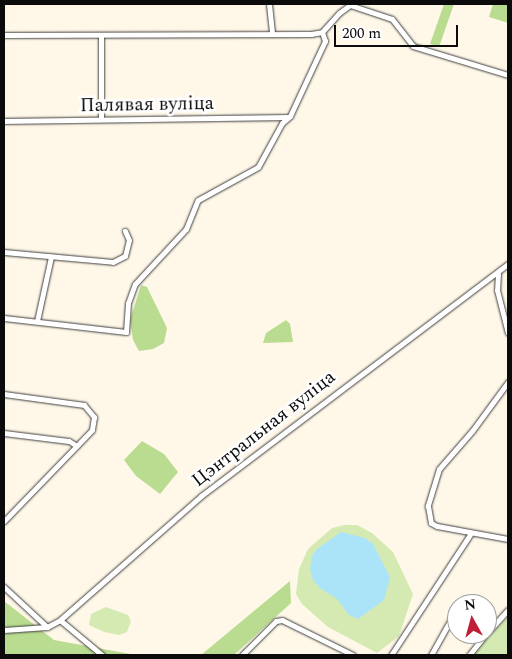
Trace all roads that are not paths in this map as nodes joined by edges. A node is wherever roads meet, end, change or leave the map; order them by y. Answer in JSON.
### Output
{"nodes":[{"id":1,"x":269,"y":4,"type":"edge"},
{"id":2,"x":322,"y":32,"type":"junction"},
{"id":3,"x":272,"y":33,"type":"junction"},
{"id":4,"x":4,"y":34,"type":"edge"},
{"id":5,"x":101,"y":35,"type":"junction"},
{"id":6,"x":508,"y":75,"type":"edge"},
{"id":7,"x":290,"y":116,"type":"junction"},
{"id":8,"x":101,"y":119,"type":"junction"},
{"id":9,"x":4,"y":121,"type":"edge"},
{"id":10,"x":125,"y":232,"type":"dead end"},
{"id":11,"x":4,"y":252,"type":"edge"},
{"id":12,"x":51,"y":257,"type":"junction"},
{"id":13,"x":508,"y":264,"type":"edge"},
{"id":14,"x":498,"y":274,"type":"junction"},
{"id":15,"x":4,"y":318,"type":"edge"},
{"id":16,"x":38,"y":321,"type":"junction"},
{"id":17,"x":508,"y":333,"type":"edge"},
{"id":18,"x":508,"y":382,"type":"edge"},
{"id":19,"x":4,"y":394,"type":"edge"},
{"id":20,"x":4,"y":433,"type":"edge"},
{"id":21,"x":77,"y":446,"type":"junction"},
{"id":22,"x":4,"y":521,"type":"edge"},
{"id":23,"x":471,"y":533,"type":"junction"},
{"id":24,"x":508,"y":539,"type":"edge"},
{"id":25,"x":4,"y":587,"type":"edge"},
{"id":26,"x":508,"y":610,"type":"edge"},
{"id":27,"x":60,"y":620,"type":"junction"},
{"id":28,"x":497,"y":622,"type":"edge"},
{"id":29,"x":447,"y":626,"type":"edge"},
{"id":30,"x":47,"y":627,"type":"junction"},
{"id":31,"x":4,"y":630,"type":"edge"},
{"id":32,"x":478,"y":644,"type":"edge"},
{"id":33,"x":102,"y":655,"type":"edge"},
{"id":34,"x":242,"y":655,"type":"edge"},
{"id":35,"x":353,"y":655,"type":"edge"},
{"id":36,"x":391,"y":655,"type":"edge"},
{"id":37,"x":431,"y":655,"type":"edge"},
{"id":38,"x":469,"y":655,"type":"edge"}],
"edges":[{"from":1,"to":3,"type":"street"},
{"from":2,"to":3,"type":"street"},
{"from":2,"to":6,"type":"street"},
{"from":2,"to":7,"type":"street"},
{"from":3,"to":5,"type":"street"},
{"from":4,"to":5,"type":"street"},
{"from":5,"to":8,"type":"street"},
{"from":7,"to":8,"type":"street","name":"Палявая вуліца"},
{"from":7,"to":16,"type":"street"},
{"from":8,"to":9,"type":"street","name":"Палявая вуліца"},
{"from":10,"to":12,"type":"street"},
{"from":11,"to":12,"type":"street"},
{"from":12,"to":16,"type":"street"},
{"from":13,"to":14,"type":"street","name":"Цэнтральная вуліца"},
{"from":14,"to":17,"type":"street"},
{"from":14,"to":27,"type":"street","name":"Цэнтральная вуліца"},
{"from":15,"to":16,"type":"street"},
{"from":18,"to":23,"type":"street"},
{"from":19,"to":21,"type":"street"},
{"from":20,"to":21,"type":"street"},
{"from":21,"to":22,"type":"street"},
{"from":23,"to":24,"type":"street"},
{"from":23,"to":36,"type":"street"},
{"from":25,"to":30,"type":"street"},
{"from":26,"to":28,"type":"street"},
{"from":27,"to":30,"type":"street","name":"Цэнтральная вуліца"},
{"from":27,"to":33,"type":"street"},
{"from":29,"to":37,"type":"street"},
{"from":30,"to":31,"type":"street"},
{"from":32,"to":38,"type":"street"},
{"from":34,"to":35,"type":"street"}]}
